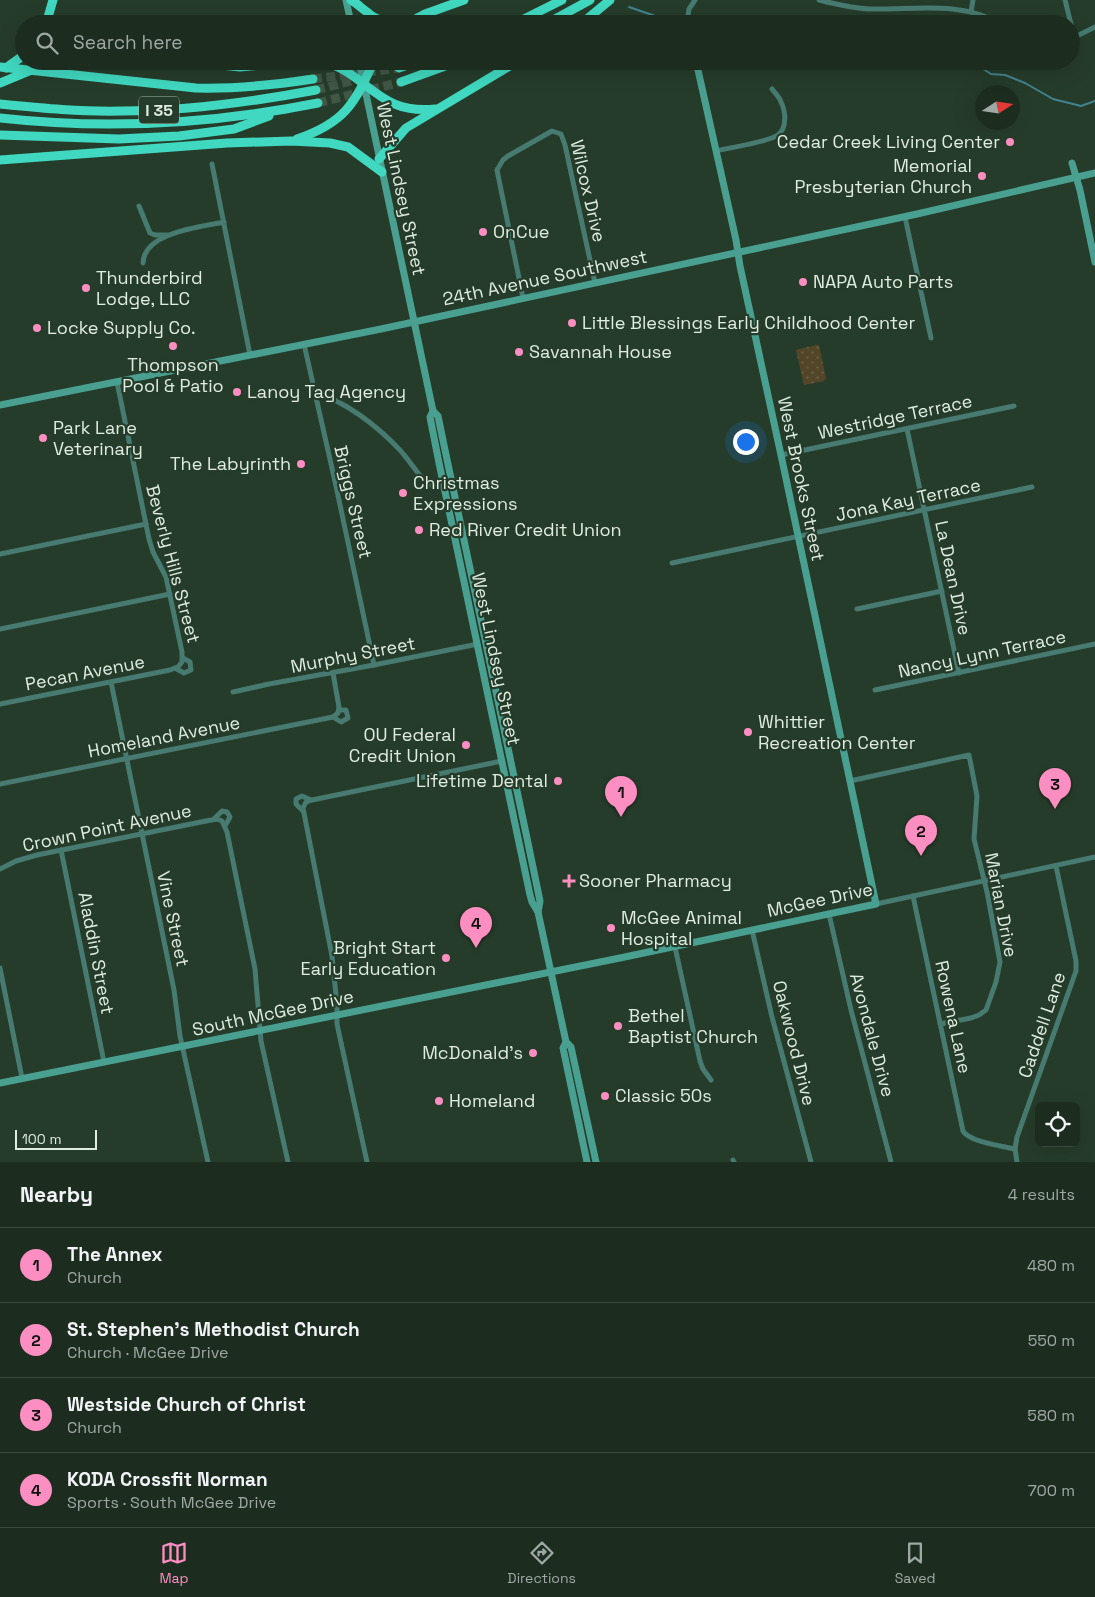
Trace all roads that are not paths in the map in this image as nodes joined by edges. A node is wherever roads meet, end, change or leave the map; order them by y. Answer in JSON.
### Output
{"nodes":[{"id":1,"x":53,"y":0,"type":"edge"},
{"id":2,"x":346,"y":0,"type":"edge"},
{"id":3,"x":351,"y":0,"type":"edge"},
{"id":4,"x":464,"y":0,"type":"edge"},
{"id":5,"x":562,"y":0,"type":"edge"},
{"id":6,"x":590,"y":0,"type":"edge"},
{"id":7,"x":610,"y":0,"type":"edge"},
{"id":8,"x":695,"y":0,"type":"edge"},
{"id":9,"x":820,"y":0,"type":"edge"},
{"id":10,"x":973,"y":0,"type":"edge"},
{"id":11,"x":1065,"y":0,"type":"edge"},
{"id":12,"x":971,"y":12,"type":"junction"},
{"id":13,"x":49,"y":15,"type":"edge"},
{"id":14,"x":348,"y":15,"type":"edge"},
{"id":15,"x":371,"y":15,"type":"edge"},
{"id":16,"x":423,"y":15,"type":"edge"},
{"id":17,"x":532,"y":15,"type":"edge"},
{"id":18,"x":562,"y":15,"type":"edge"},
{"id":19,"x":592,"y":15,"type":"edge"},
{"id":20,"x":689,"y":15,"type":"edge"},
{"id":21,"x":979,"y":15,"type":"edge"},
{"id":22,"x":1069,"y":15,"type":"edge"},
{"id":23,"x":1095,"y":27,"type":"edge"},
{"id":24,"x":1080,"y":34,"type":"edge"},
{"id":25,"x":15,"y":61,"type":"edge"},
{"id":26,"x":0,"y":67,"type":"edge"},
{"id":27,"x":15,"y":69,"type":"edge"},
{"id":28,"x":28,"y":70,"type":"edge"},
{"id":29,"x":31,"y":70,"type":"edge"},
{"id":30,"x":342,"y":70,"type":"edge"},
{"id":31,"x":360,"y":70,"type":"edge"},
{"id":32,"x":370,"y":70,"type":"edge"},
{"id":33,"x":434,"y":70,"type":"edge"},
{"id":34,"x":503,"y":70,"type":"edge"},
{"id":35,"x":698,"y":70,"type":"edge"},
{"id":36,"x":0,"y":71,"type":"edge"},
{"id":37,"x":313,"y":79,"type":"tunnel mouth"},
{"id":38,"x":401,"y":82,"type":"tunnel mouth"},
{"id":39,"x":0,"y":83,"type":"edge"},
{"id":40,"x":363,"y":84,"type":"junction"},
{"id":41,"x":772,"y":89,"type":"dead end"},
{"id":42,"x":316,"y":90,"type":"tunnel mouth"},
{"id":43,"x":318,"y":103,"type":"tunnel mouth"},
{"id":44,"x":0,"y":104,"type":"edge"},
{"id":45,"x":290,"y":109,"type":"junction"},
{"id":46,"x":437,"y":109,"type":"junction"},
{"id":47,"x":0,"y":118,"type":"edge"},
{"id":48,"x":0,"y":135,"type":"edge"},
{"id":49,"x":290,"y":141,"type":"junction"},
{"id":50,"x":716,"y":151,"type":"junction"},
{"id":51,"x":379,"y":159,"type":"junction"},
{"id":52,"x":0,"y":160,"type":"edge"},
{"id":53,"x":1072,"y":163,"type":"dead end"},
{"id":54,"x":212,"y":164,"type":"dead end"},
{"id":55,"x":382,"y":172,"type":"junction"},
{"id":56,"x":1095,"y":172,"type":"edge"},
{"id":57,"x":1076,"y":176,"type":"junction"},
{"id":58,"x":139,"y":206,"type":"dead end"},
{"id":59,"x":905,"y":217,"type":"junction"},
{"id":60,"x":224,"y":222,"type":"junction"},
{"id":61,"x":167,"y":235,"type":"junction"},
{"id":62,"x":738,"y":252,"type":"junction"},
{"id":63,"x":1095,"y":262,"type":"edge"},
{"id":64,"x":143,"y":263,"type":"dead end"},
{"id":65,"x":594,"y":283,"type":"junction"},
{"id":66,"x":523,"y":298,"type":"junction"},
{"id":67,"x":414,"y":322,"type":"junction"},
{"id":68,"x":931,"y":338,"type":"dead end"},
{"id":69,"x":304,"y":344,"type":"junction"},
{"id":70,"x":250,"y":355,"type":"junction"},
{"id":71,"x":116,"y":382,"type":"junction"},
{"id":72,"x":315,"y":393,"type":"junction"},
{"id":73,"x":0,"y":405,"type":"edge"},
{"id":74,"x":1014,"y":406,"type":"dead end"},
{"id":75,"x":433,"y":411,"type":"junction"},
{"id":76,"x":907,"y":429,"type":"junction"},
{"id":77,"x":781,"y":455,"type":"junction"},
{"id":78,"x":448,"y":462,"type":"junction"},
{"id":79,"x":439,"y":464,"type":"junction"},
{"id":80,"x":453,"y":486,"type":"junction"},
{"id":81,"x":444,"y":487,"type":"junction"},
{"id":82,"x":1032,"y":487,"type":"dead end"},
{"id":83,"x":924,"y":510,"type":"junction"},
{"id":84,"x":146,"y":524,"type":"junction"},
{"id":85,"x":798,"y":537,"type":"junction"},
{"id":86,"x":0,"y":554,"type":"edge"},
{"id":87,"x":672,"y":563,"type":"dead end"},
{"id":88,"x":942,"y":592,"type":"junction"},
{"id":89,"x":170,"y":594,"type":"junction"},
{"id":90,"x":857,"y":609,"type":"dead end"},
{"id":91,"x":482,"y":624,"type":"junction"},
{"id":92,"x":474,"y":626,"type":"junction"},
{"id":93,"x":0,"y":629,"type":"edge"},
{"id":94,"x":1095,"y":644,"type":"edge"},
{"id":95,"x":478,"y":647,"type":"junction"},
{"id":96,"x":487,"y":648,"type":"junction"},
{"id":97,"x":182,"y":661,"type":"junction"},
{"id":98,"x":374,"y":666,"type":"junction"},
{"id":99,"x":175,"y":668,"type":"junction"},
{"id":100,"x":333,"y":673,"type":"junction"},
{"id":101,"x":959,"y":673,"type":"junction"},
{"id":102,"x":111,"y":682,"type":"junction"},
{"id":103,"x":875,"y":690,"type":"dead end"},
{"id":104,"x":233,"y":692,"type":"dead end"},
{"id":105,"x":0,"y":704,"type":"edge"},
{"id":106,"x":339,"y":710,"type":"junction"},
{"id":107,"x":333,"y":717,"type":"junction"},
{"id":108,"x":126,"y":758,"type":"junction"},
{"id":109,"x":502,"y":761,"type":"junction"},
{"id":110,"x":850,"y":781,"type":"junction"},
{"id":111,"x":0,"y":784,"type":"edge"},
{"id":112,"x":311,"y":800,"type":"junction"},
{"id":113,"x":521,"y":807,"type":"junction"},
{"id":114,"x":303,"y":808,"type":"junction"},
{"id":115,"x":512,"y":809,"type":"junction"},
{"id":116,"x":214,"y":819,"type":"junction"},
{"id":117,"x":223,"y":824,"type":"junction"},
{"id":118,"x":526,"y":829,"type":"junction"},
{"id":119,"x":517,"y":831,"type":"junction"},
{"id":120,"x":142,"y":834,"type":"junction"},
{"id":121,"x":61,"y":850,"type":"junction"},
{"id":122,"x":1095,"y":857,"type":"edge"},
{"id":123,"x":1056,"y":866,"type":"junction"},
{"id":124,"x":0,"y":869,"type":"edge"},
{"id":125,"x":984,"y":881,"type":"junction"},
{"id":126,"x":912,"y":896,"type":"junction"},
{"id":127,"x":876,"y":904,"type":"junction"},
{"id":128,"x":538,"y":912,"type":"junction"},
{"id":129,"x":829,"y":914,"type":"junction"},
{"id":130,"x":752,"y":930,"type":"junction"},
{"id":131,"x":675,"y":947,"type":"junction"},
{"id":132,"x":0,"y":968,"type":"edge"},
{"id":133,"x":551,"y":972,"type":"junction"},
{"id":134,"x":337,"y":1015,"type":"junction"},
{"id":135,"x":940,"y":1024,"type":"junction"},
{"id":136,"x":260,"y":1030,"type":"junction"},
{"id":137,"x":566,"y":1042,"type":"junction"},
{"id":138,"x":183,"y":1046,"type":"junction"},
{"id":139,"x":104,"y":1062,"type":"junction"},
{"id":140,"x":22,"y":1078,"type":"junction"},
{"id":141,"x":711,"y":1080,"type":"dead end"},
{"id":142,"x":0,"y":1083,"type":"edge"},
{"id":143,"x":1015,"y":1149,"type":"junction"},
{"id":144,"x":208,"y":1162,"type":"edge"},
{"id":145,"x":288,"y":1162,"type":"edge"},
{"id":146,"x":367,"y":1162,"type":"edge"},
{"id":147,"x":587,"y":1162,"type":"edge"},
{"id":148,"x":596,"y":1162,"type":"edge"},
{"id":149,"x":811,"y":1162,"type":"edge"},
{"id":150,"x":892,"y":1162,"type":"edge"},
{"id":151,"x":1017,"y":1162,"type":"edge"}],
"edges":[{"from":1,"to":13,"type":"highway"},
{"from":2,"to":14,"type":"street"},
{"from":3,"to":15,"type":"highway"},
{"from":4,"to":16,"type":"highway"},
{"from":5,"to":17,"type":"highway"},
{"from":6,"to":18,"type":"highway"},
{"from":7,"to":19,"type":"highway"},
{"from":8,"to":20,"type":"street"},
{"from":9,"to":12,"type":"street"},
{"from":10,"to":12,"type":"street"},
{"from":11,"to":22,"type":"street"},
{"from":12,"to":21,"type":"street"},
{"from":23,"to":24,"type":"street"},
{"from":25,"to":36,"type":"highway"},
{"from":26,"to":27,"type":"highway"},
{"from":28,"to":37,"type":"highway"},
{"from":29,"to":39,"type":"highway"},
{"from":30,"to":40,"type":"highway"},
{"from":31,"to":40,"type":"street","name":"West Lindsey Street"},
{"from":32,"to":40,"type":"highway"},
{"from":33,"to":38,"type":"highway"},
{"from":34,"to":46,"type":"highway"},
{"from":35,"to":50,"type":"street","name":"West Brooks Street"},
{"from":40,"to":46,"type":"highway"},
{"from":40,"to":49,"type":"highway"},
{"from":40,"to":51,"type":"street","name":"West Lindsey Street"},
{"from":41,"to":50,"type":"street"},
{"from":42,"to":44,"type":"highway","number":"I 35"},
{"from":43,"to":45,"type":"highway","number":"I 35"},
{"from":45,"to":47,"type":"highway","number":"I 35"},
{"from":45,"to":48,"type":"highway"},
{"from":46,"to":51,"type":"highway"},
{"from":49,"to":52,"type":"highway"},
{"from":49,"to":55,"type":"highway"},
{"from":50,"to":62,"type":"street","name":"West Brooks Street"},
{"from":51,"to":55,"type":"street","name":"West Lindsey Street"},
{"from":53,"to":57,"type":"street"},
{"from":54,"to":60,"type":"street"},
{"from":55,"to":67,"type":"street","name":"West Lindsey Street"},
{"from":56,"to":57,"type":"street","name":"24th Avenue Southwest"},
{"from":57,"to":59,"type":"street","name":"24th Avenue Southwest"},
{"from":57,"to":63,"type":"street"},
{"from":58,"to":61,"type":"street"},
{"from":59,"to":62,"type":"street","name":"24th Avenue Southwest"},
{"from":59,"to":68,"type":"street"},
{"from":60,"to":61,"type":"street"},
{"from":60,"to":70,"type":"street"},
{"from":61,"to":64,"type":"street"},
{"from":62,"to":65,"type":"street","name":"24th Avenue Southwest"},
{"from":62,"to":77,"type":"street","name":"West Brooks Street"},
{"from":65,"to":66,"type":"street","name":"24th Avenue Southwest"},
{"from":65,"to":66,"type":"street","name":"Wilcox Drive"},
{"from":66,"to":67,"type":"street","name":"24th Avenue Southwest"},
{"from":67,"to":69,"type":"street","name":"24th Avenue Southwest"},
{"from":67,"to":75,"type":"street","name":"West Lindsey Street"},
{"from":69,"to":70,"type":"street","name":"24th Avenue Southwest"},
{"from":69,"to":72,"type":"street","name":"Briggs Street"},
{"from":70,"to":71,"type":"street","name":"24th Avenue Southwest"},
{"from":71,"to":73,"type":"street","name":"24th Avenue Southwest"},
{"from":71,"to":84,"type":"street","name":"Beverly Hills Street"},
{"from":72,"to":81,"type":"street"},
{"from":72,"to":98,"type":"street","name":"Briggs Street"},
{"from":74,"to":76,"type":"street","name":"Westridge Terrace"},
{"from":75,"to":78,"type":"street","name":"West Lindsey Street"},
{"from":75,"to":79,"type":"street","name":"West Lindsey Street"},
{"from":76,"to":77,"type":"street","name":"Westridge Terrace"},
{"from":76,"to":83,"type":"street","name":"La Dean Drive"},
{"from":77,"to":85,"type":"street","name":"West Brooks Street"},
{"from":78,"to":79,"type":"street"},
{"from":78,"to":80,"type":"street","name":"West Lindsey Street"},
{"from":79,"to":81,"type":"street","name":"West Lindsey Street"},
{"from":80,"to":81,"type":"street"},
{"from":80,"to":91,"type":"street","name":"West Lindsey Street"},
{"from":81,"to":92,"type":"street","name":"West Lindsey Street"},
{"from":82,"to":83,"type":"street","name":"Jona Kay Terrace"},
{"from":83,"to":85,"type":"street","name":"Jona Kay Terrace"},
{"from":83,"to":88,"type":"street","name":"La Dean Drive"},
{"from":84,"to":86,"type":"street"},
{"from":84,"to":89,"type":"street","name":"Beverly Hills Street"},
{"from":85,"to":87,"type":"street","name":"Jona Kay Terrace"},
{"from":85,"to":110,"type":"street","name":"West Brooks Street"},
{"from":88,"to":90,"type":"street"},
{"from":88,"to":101,"type":"street","name":"La Dean Drive"},
{"from":89,"to":93,"type":"street"},
{"from":89,"to":97,"type":"street","name":"Beverly Hills Street"},
{"from":91,"to":92,"type":"street"},
{"from":91,"to":96,"type":"street","name":"West Lindsey Street"},
{"from":92,"to":95,"type":"street","name":"West Lindsey Street"},
{"from":94,"to":101,"type":"street","name":"Nancy Lynn Terrace"},
{"from":95,"to":96,"type":"street"},
{"from":95,"to":98,"type":"street","name":"Murphy Street"},
{"from":95,"to":109,"type":"street","name":"West Lindsey Street"},
{"from":96,"to":113,"type":"street","name":"West Lindsey Street"},
{"from":97,"to":99,"type":"street","name":"Pecan Avenue"},
{"from":97,"to":99,"type":"street","name":"Pecan Avenue"},
{"from":98,"to":100,"type":"street","name":"Murphy Street"},
{"from":99,"to":102,"type":"street","name":"Pecan Avenue"},
{"from":100,"to":104,"type":"street","name":"Murphy Street"},
{"from":100,"to":106,"type":"street","name":"Homeland Avenue"},
{"from":101,"to":103,"type":"street","name":"Nancy Lynn Terrace"},
{"from":102,"to":105,"type":"street","name":"Pecan Avenue"},
{"from":102,"to":108,"type":"street","name":"Vine Street"},
{"from":106,"to":107,"type":"street"},
{"from":106,"to":107,"type":"street","name":"Homeland Avenue"},
{"from":107,"to":108,"type":"street","name":"Homeland Avenue"},
{"from":108,"to":111,"type":"street","name":"Homeland Avenue"},
{"from":108,"to":120,"type":"street","name":"Vine Street"},
{"from":109,"to":112,"type":"street"},
{"from":109,"to":115,"type":"street","name":"West Lindsey Street"},
{"from":110,"to":125,"type":"street","name":"Marian Drive"},
{"from":110,"to":127,"type":"street","name":"West Brooks Street"},
{"from":112,"to":114,"type":"street"},
{"from":112,"to":114,"type":"street"},
{"from":113,"to":115,"type":"street"},
{"from":113,"to":118,"type":"street","name":"West Lindsey Street"},
{"from":114,"to":134,"type":"street"},
{"from":115,"to":119,"type":"street","name":"West Lindsey Street"},
{"from":116,"to":117,"type":"street","name":"Crown Point Avenue"},
{"from":116,"to":117,"type":"street"},
{"from":116,"to":120,"type":"street","name":"Crown Point Avenue"},
{"from":117,"to":136,"type":"street"},
{"from":118,"to":119,"type":"street"},
{"from":118,"to":128,"type":"street","name":"West Lindsey Street"},
{"from":119,"to":128,"type":"street","name":"West Lindsey Street"},
{"from":120,"to":121,"type":"street","name":"Crown Point Avenue"},
{"from":120,"to":138,"type":"street","name":"Vine Street"},
{"from":121,"to":124,"type":"street","name":"Crown Point Avenue"},
{"from":121,"to":139,"type":"street","name":"Aladdin Street"},
{"from":122,"to":123,"type":"street","name":"McGee Drive"},
{"from":123,"to":125,"type":"street","name":"McGee Drive"},
{"from":123,"to":143,"type":"street","name":"Caddell Lane"},
{"from":125,"to":126,"type":"street","name":"McGee Drive"},
{"from":125,"to":135,"type":"street","name":"Marian Drive"},
{"from":126,"to":127,"type":"street","name":"McGee Drive"},
{"from":126,"to":135,"type":"street","name":"Rowena Lane"},
{"from":127,"to":129,"type":"street","name":"McGee Drive"},
{"from":128,"to":133,"type":"street","name":"West Lindsey Street"},
{"from":129,"to":130,"type":"street","name":"McGee Drive"},
{"from":129,"to":150,"type":"street","name":"Avondale Drive"},
{"from":130,"to":131,"type":"street","name":"McGee Drive"},
{"from":130,"to":149,"type":"street","name":"Oakwood Drive"},
{"from":131,"to":133,"type":"street","name":"McGee Drive"},
{"from":131,"to":141,"type":"street"},
{"from":132,"to":140,"type":"street"},
{"from":133,"to":134,"type":"street","name":"South McGee Drive"},
{"from":133,"to":137,"type":"street","name":"West Lindsey Street"},
{"from":134,"to":136,"type":"street","name":"South McGee Drive"},
{"from":134,"to":146,"type":"street"},
{"from":135,"to":143,"type":"street","name":"Rowena Lane"},
{"from":136,"to":138,"type":"street","name":"South McGee Drive"},
{"from":136,"to":145,"type":"street"},
{"from":137,"to":147,"type":"street","name":"West Lindsey Street"},
{"from":137,"to":148,"type":"street","name":"West Lindsey Street"},
{"from":138,"to":139,"type":"street","name":"South McGee Drive"},
{"from":138,"to":144,"type":"street","name":"Vine Street"},
{"from":139,"to":140,"type":"street","name":"South McGee Drive"},
{"from":140,"to":142,"type":"street","name":"South McGee Drive"},
{"from":143,"to":151,"type":"street","name":"Caddell Lane"}]}
